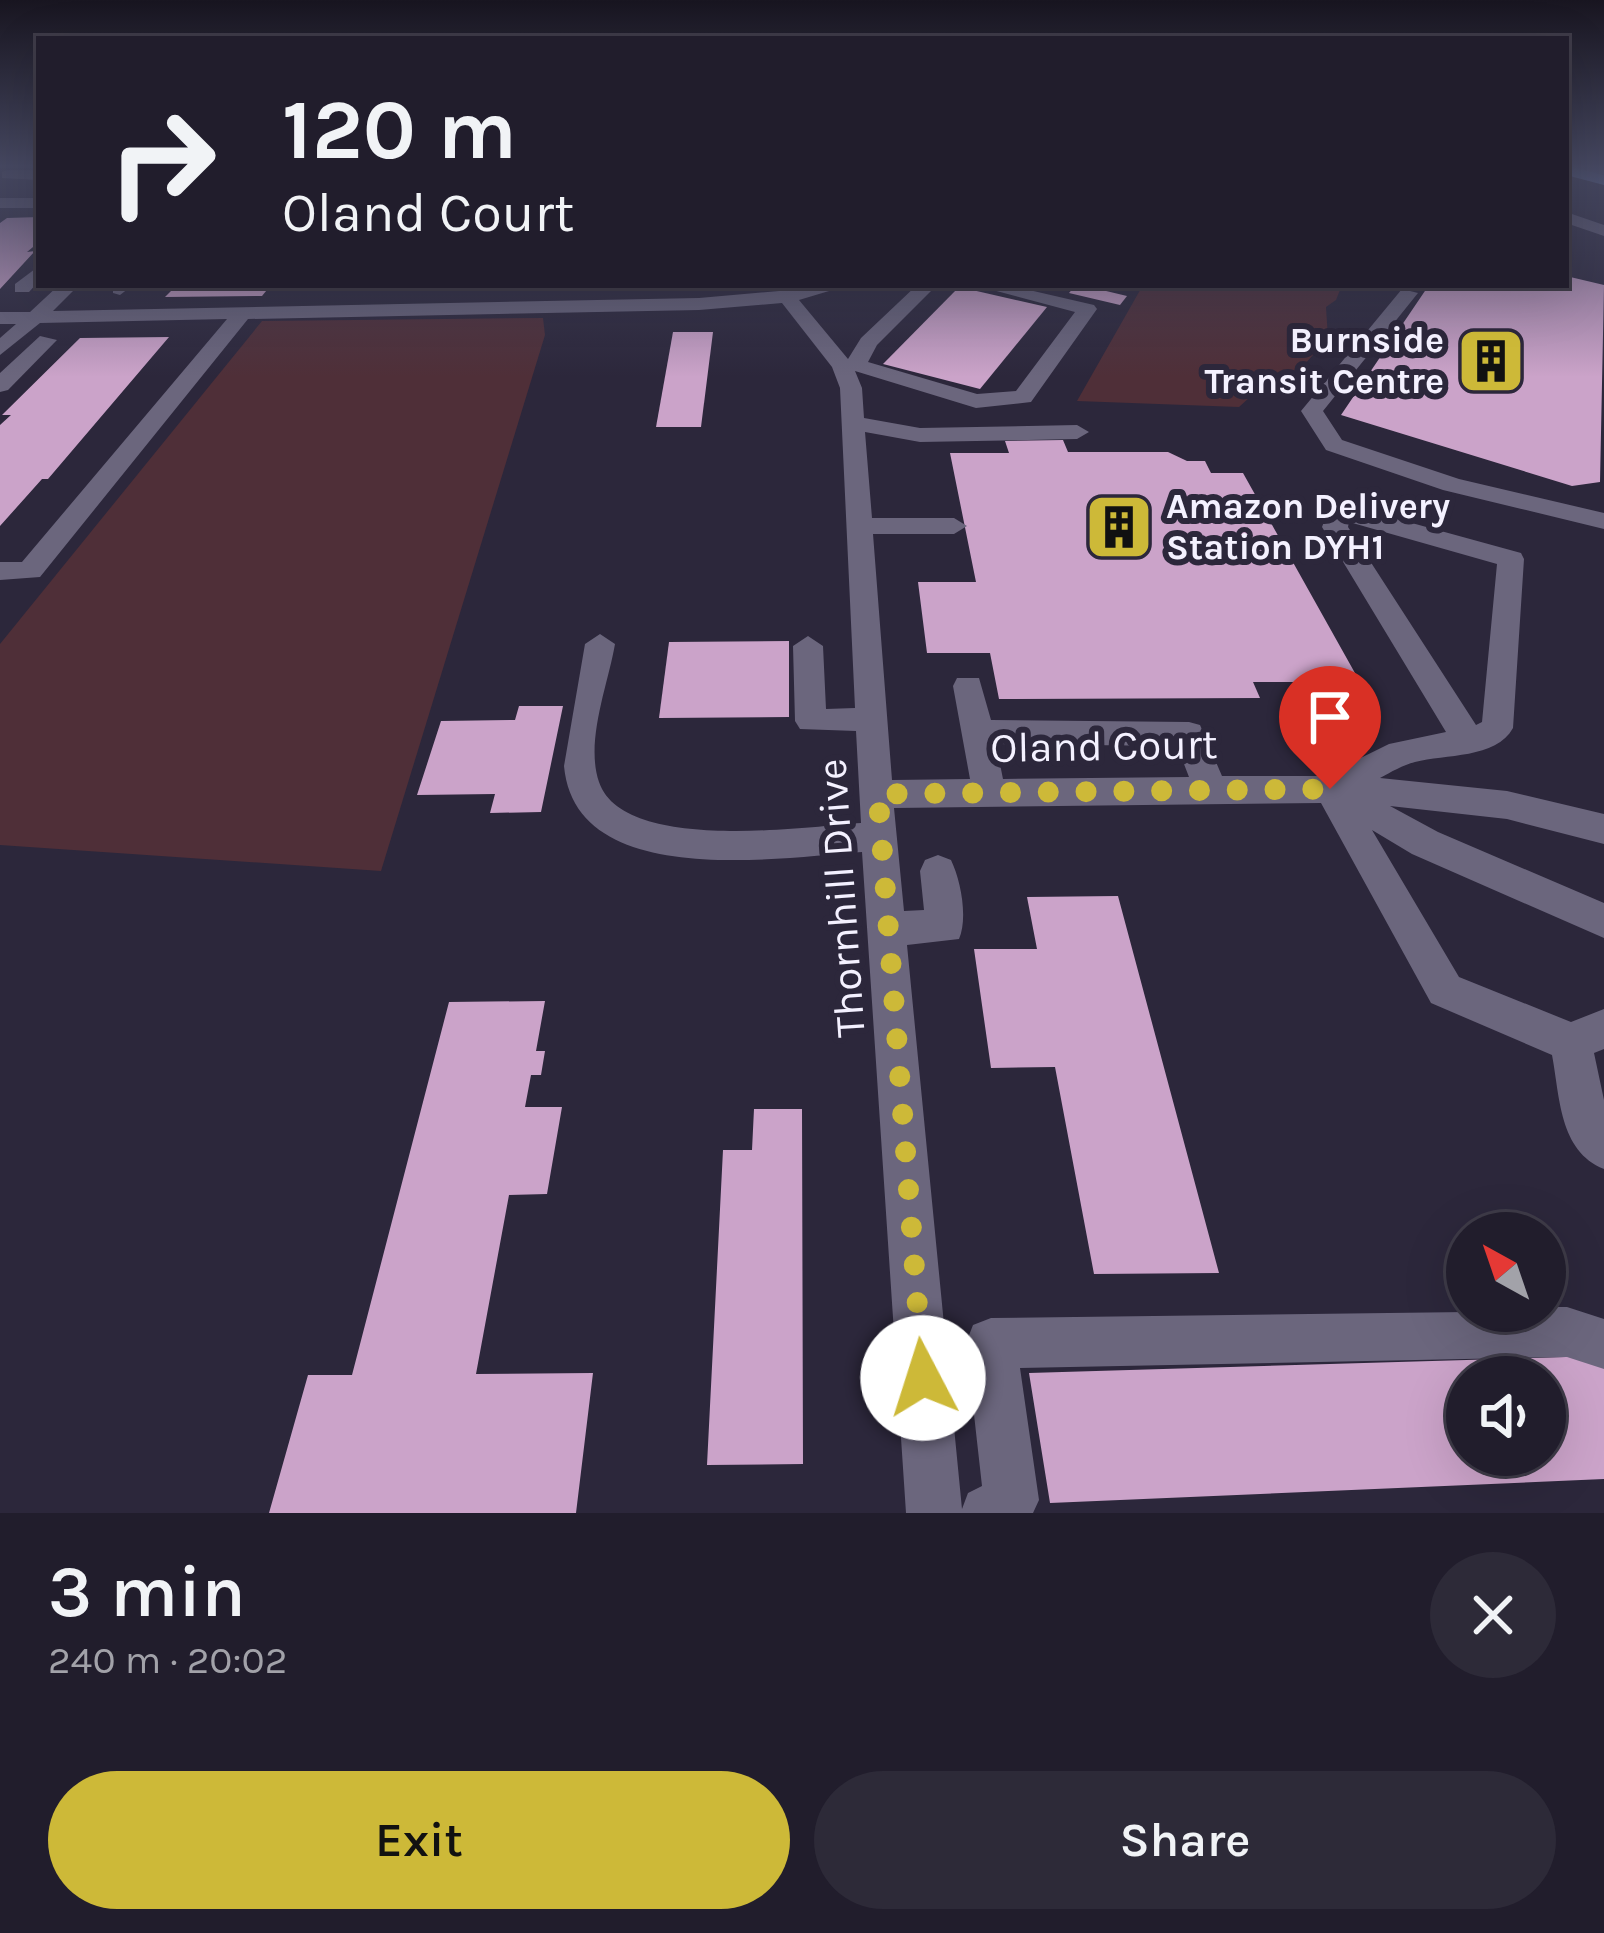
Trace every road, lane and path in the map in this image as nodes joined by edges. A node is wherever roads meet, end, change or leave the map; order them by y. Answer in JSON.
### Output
{"nodes":[{"id":1,"x":1569,"y":238,"type":"edge"},
{"id":2,"x":1604,"y":251,"type":"edge"},
{"id":3,"x":36,"y":274,"type":"edge"},
{"id":4,"x":22,"y":288,"type":"dead end"},
{"id":5,"x":67,"y":288,"type":"edge"},
{"id":6,"x":827,"y":288,"type":"edge"},
{"id":7,"x":925,"y":288,"type":"edge"},
{"id":8,"x":996,"y":288,"type":"edge"},
{"id":9,"x":1409,"y":293,"type":"dead end"},
{"id":10,"x":788,"y":297,"type":"junction"},
{"id":11,"x":244,"y":311,"type":"junction"},
{"id":12,"x":37,"y":317,"type":"junction"},
{"id":13,"x":0,"y":318,"type":"edge"},
{"id":14,"x":46,"y":340,"type":"dead end"},
{"id":15,"x":0,"y":349,"type":"edge"},
{"id":16,"x":849,"y":365,"type":"junction"},
{"id":17,"x":0,"y":385,"type":"edge"},
{"id":18,"x":854,"y":423,"type":"junction"},
{"id":19,"x":1077,"y":432,"type":"dead end"},
{"id":20,"x":1604,"y":521,"type":"edge"},
{"id":21,"x":860,"y":526,"type":"junction"},
{"id":22,"x":954,"y":526,"type":"dead end"},
{"id":23,"x":0,"y":571,"type":"edge"},
{"id":24,"x":600,"y":644,"type":"dead end"},
{"id":25,"x":808,"y":646,"type":"dead end"},
{"id":26,"x":968,"y":686,"type":"dead end"},
{"id":27,"x":872,"y":719,"type":"junction"},
{"id":28,"x":977,"y":732,"type":"junction"},
{"id":29,"x":1467,"y":738,"type":"junction"},
{"id":30,"x":1330,"y":789,"type":"junction"},
{"id":31,"x":1211,"y":790,"type":"junction"},
{"id":32,"x":989,"y":793,"type":"junction"},
{"id":33,"x":878,"y":794,"type":"junction"},
{"id":34,"x":1604,"y":829,"type":"edge"},
{"id":35,"x":879,"y":836,"type":"junction"},
{"id":36,"x":938,"y":871,"type":"dead end"},
{"id":37,"x":1604,"y":921,"type":"edge"},
{"id":38,"x":888,"y":928,"type":"junction"},
{"id":39,"x":1587,"y":1035,"type":"edge"},
{"id":40,"x":1604,"y":1147,"type":"edge"},
{"id":41,"x":1604,"y":1344,"type":"edge"},
{"id":42,"x":1006,"y":1508,"type":"edge"},
{"id":43,"x":934,"y":1513,"type":"edge"}],
"edges":[{"from":1,"to":2,"type":"street"},
{"from":3,"to":4,"type":"street"},
{"from":5,"to":12,"type":"street"},
{"from":6,"to":10,"type":"street"},
{"from":7,"to":16,"type":"street"},
{"from":8,"to":16,"type":"street"},
{"from":9,"to":20,"type":"street"},
{"from":10,"to":11,"type":"street"},
{"from":10,"to":16,"type":"street","name":"Thornhill Drive"},
{"from":11,"to":12,"type":"street"},
{"from":11,"to":23,"type":"street"},
{"from":12,"to":13,"type":"street"},
{"from":12,"to":15,"type":"street"},
{"from":14,"to":17,"type":"street"},
{"from":16,"to":18,"type":"street","name":"Thornhill Drive"},
{"from":18,"to":19,"type":"street"},
{"from":18,"to":21,"type":"street","name":"Thornhill Drive"},
{"from":21,"to":22,"type":"street"},
{"from":21,"to":27,"type":"street","name":"Thornhill Drive"},
{"from":24,"to":35,"type":"street"},
{"from":25,"to":27,"type":"street"},
{"from":26,"to":28,"type":"street"},
{"from":27,"to":33,"type":"street","name":"Thornhill Drive"},
{"from":28,"to":31,"type":"street"},
{"from":28,"to":32,"type":"street"},
{"from":29,"to":29,"type":"street"},
{"from":29,"to":30,"type":"street"},
{"from":30,"to":31,"type":"street","name":"Oland Court"},
{"from":30,"to":34,"type":"street","name":"Oland Court"},
{"from":30,"to":37,"type":"street"},
{"from":30,"to":39,"type":"street"},
{"from":31,"to":32,"type":"street","name":"Oland Court"},
{"from":32,"to":33,"type":"street","name":"Oland Court"},
{"from":33,"to":35,"type":"street","name":"Thornhill Drive"},
{"from":35,"to":38,"type":"street","name":"Thornhill Drive"},
{"from":36,"to":38,"type":"street"},
{"from":38,"to":43,"type":"street","name":"Thornhill Drive"},
{"from":39,"to":40,"type":"street"},
{"from":41,"to":42,"type":"street"}]}
